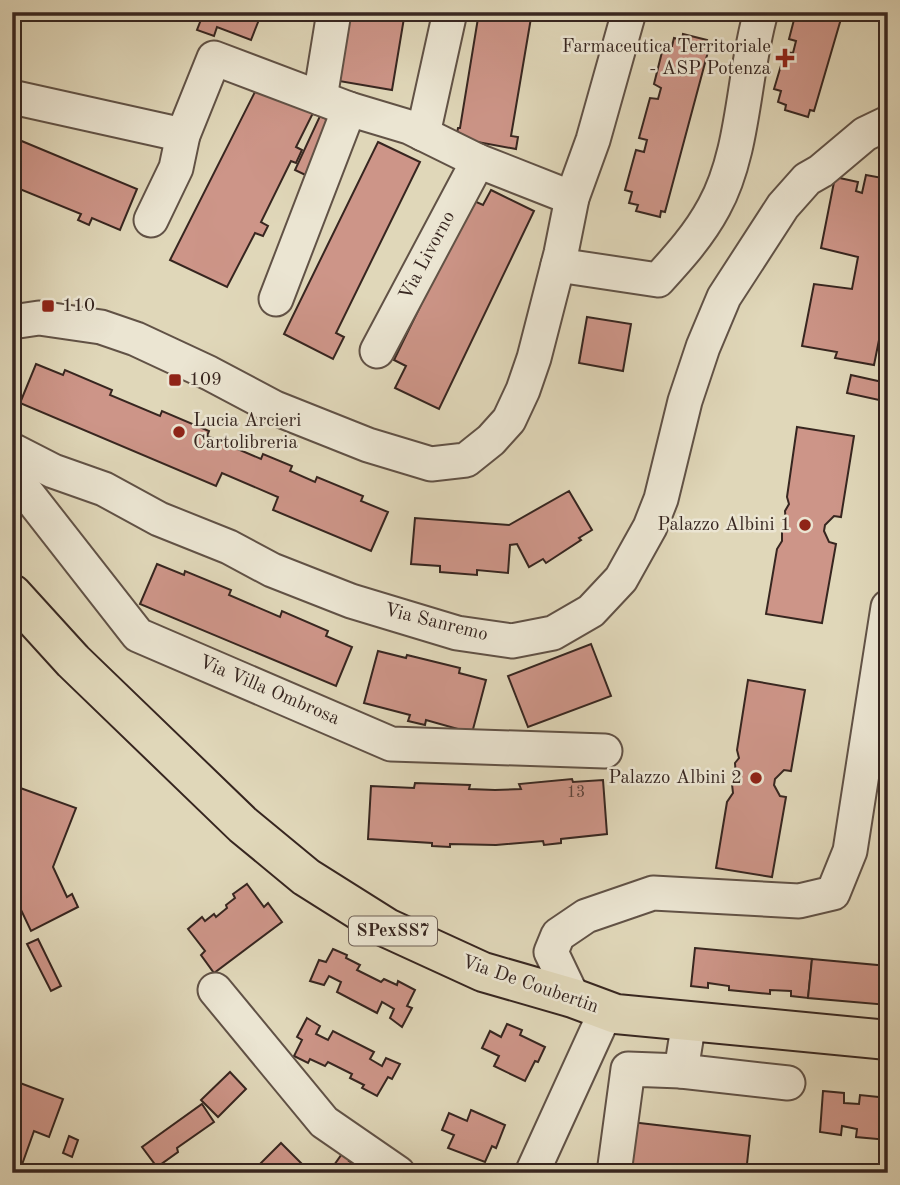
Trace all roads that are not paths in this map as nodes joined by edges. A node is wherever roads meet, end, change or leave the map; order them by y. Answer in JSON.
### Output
{"nodes":[{"id":1,"x":334,"y":12,"type":"edge"},
{"id":2,"x":450,"y":12,"type":"edge"},
{"id":3,"x":629,"y":12,"type":"edge"},
{"id":4,"x":761,"y":12,"type":"edge"},
{"id":5,"x":12,"y":97,"type":"edge"},
{"id":6,"x":335,"y":104,"type":"junction"},
{"id":7,"x":888,"y":123,"type":"edge"},
{"id":8,"x":423,"y":134,"type":"junction"},
{"id":9,"x":183,"y":135,"type":"junction"},
{"id":10,"x":478,"y":161,"type":"junction"},
{"id":11,"x":572,"y":198,"type":"junction"},
{"id":12,"x":151,"y":220,"type":"dead end"},
{"id":13,"x":558,"y":265,"type":"junction"},
{"id":14,"x":276,"y":299,"type":"dead end"},
{"id":15,"x":12,"y":322,"type":"edge"},
{"id":16,"x":377,"y":351,"type":"dead end"},
{"id":17,"x":12,"y":450,"type":"edge"},
{"id":18,"x":12,"y":474,"type":"edge"},
{"id":19,"x":12,"y":594,"type":"edge"},
{"id":20,"x":888,"y":607,"type":"edge"},
{"id":21,"x":605,"y":751,"type":"dead end"},
{"id":22,"x":215,"y":990,"type":"dead end"},
{"id":23,"x":589,"y":1004,"type":"junction"},
{"id":24,"x":690,"y":1021,"type":"junction"},
{"id":25,"x":888,"y":1040,"type":"edge"},
{"id":26,"x":681,"y":1071,"type":"junction"},
{"id":27,"x":788,"y":1083,"type":"dead end"},
{"id":28,"x":398,"y":1173,"type":"edge"},
{"id":29,"x":532,"y":1173,"type":"edge"},
{"id":30,"x":614,"y":1173,"type":"edge"}],
"edges":[{"from":1,"to":6,"type":"street"},
{"from":2,"to":8,"type":"street"},
{"from":3,"to":11,"type":"street"},
{"from":4,"to":13,"type":"street"},
{"from":5,"to":9,"type":"street"},
{"from":6,"to":8,"type":"street"},
{"from":6,"to":9,"type":"street"},
{"from":6,"to":14,"type":"street"},
{"from":7,"to":17,"type":"street","name":"Via Sanremo"},
{"from":8,"to":10,"type":"street"},
{"from":9,"to":12,"type":"street"},
{"from":10,"to":11,"type":"street"},
{"from":10,"to":16,"type":"street","name":"Via Livorno"},
{"from":11,"to":13,"type":"street"},
{"from":13,"to":15,"type":"street"},
{"from":18,"to":21,"type":"street","name":"Via Villa Ombrosa"},
{"from":19,"to":23,"type":"main road","name":"Via De Coubertin","number":"SPexSS7"},
{"from":20,"to":23,"type":"street"},
{"from":22,"to":28,"type":"street"},
{"from":23,"to":24,"type":"main road","name":"Via De Coubertin","number":"SPexSS7"},
{"from":23,"to":29,"type":"street"},
{"from":24,"to":25,"type":"main road","name":"Via De Coubertin","number":"SPexSS7"},
{"from":24,"to":26,"type":"street"},
{"from":26,"to":27,"type":"street"},
{"from":26,"to":30,"type":"street"}]}
